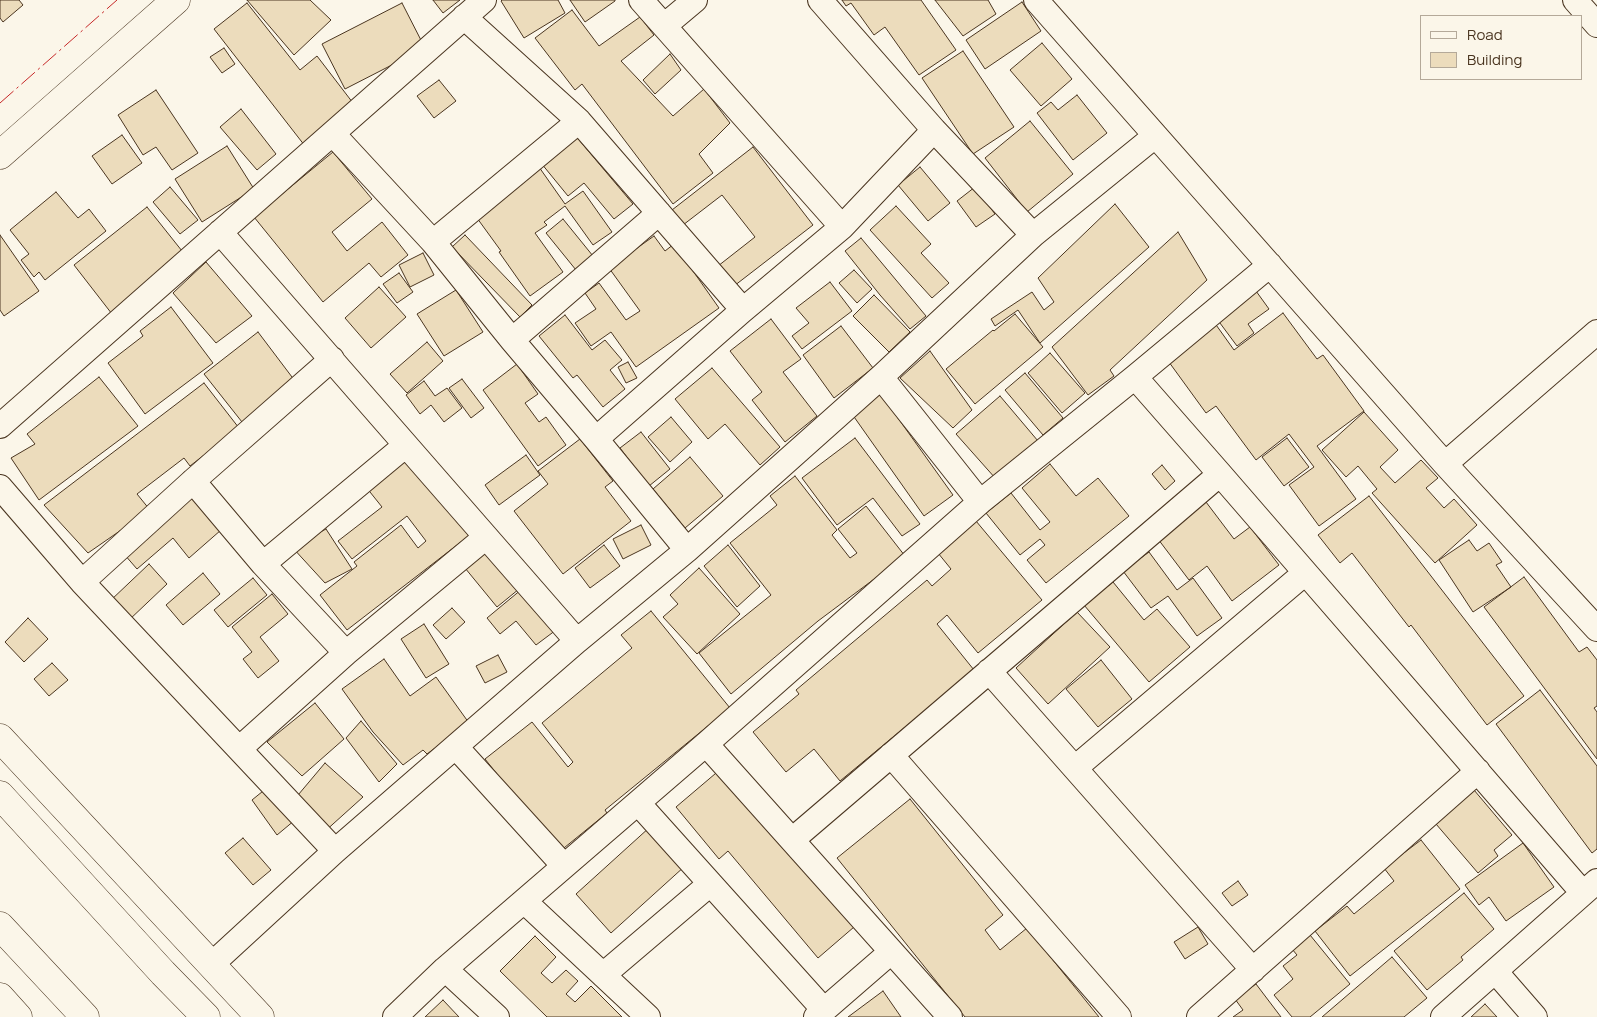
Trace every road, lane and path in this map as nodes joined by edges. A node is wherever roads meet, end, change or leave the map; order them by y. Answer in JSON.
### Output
{"nodes":[{"id":1,"x":176,"y":0,"type":"edge"},
{"id":2,"x":484,"y":0,"type":"edge"},
{"id":3,"x":641,"y":0,"type":"edge"},
{"id":4,"x":695,"y":0,"type":"edge"},
{"id":5,"x":820,"y":0,"type":"edge"},
{"id":6,"x":1036,"y":0,"type":"edge"},
{"id":7,"x":1574,"y":0,"type":"edge"},
{"id":8,"x":464,"y":17,"type":"junction"},
{"id":9,"x":1597,"y":25,"type":"edge"},
{"id":10,"x":664,"y":26,"type":"junction"},
{"id":11,"x":579,"y":121,"type":"junction"},
{"id":12,"x":934,"y":130,"type":"junction"},
{"id":13,"x":333,"y":134,"type":"junction"},
{"id":14,"x":1156,"y":136,"type":"junction"},
{"id":15,"x":3,"y":146,"type":"edge"},
{"id":16,"x":659,"y":213,"type":"junction"},
{"id":17,"x":842,"y":227,"type":"junction"},
{"id":18,"x":220,"y":232,"type":"junction"},
{"id":19,"x":1033,"y":235,"type":"junction"},
{"id":20,"x":433,"y":242,"type":"junction"},
{"id":21,"x":1270,"y":265,"type":"junction"},
{"id":22,"x":743,"y":310,"type":"junction"},
{"id":23,"x":1597,"y":332,"type":"edge"},
{"id":24,"x":512,"y":340,"type":"junction"},
{"id":25,"x":332,"y":359,"type":"junction"},
{"id":26,"x":881,"y":377,"type":"junction"},
{"id":27,"x":1135,"y":378,"type":"junction"},
{"id":28,"x":0,"y":426,"type":"edge"},
{"id":29,"x":596,"y":439,"type":"junction"},
{"id":30,"x":406,"y":445,"type":"junction"},
{"id":31,"x":1445,"y":464,"type":"junction"},
{"id":32,"x":1220,"y":474,"type":"junction"},
{"id":33,"x":193,"y":481,"type":"junction"},
{"id":34,"x":0,"y":487,"type":"edge"},
{"id":35,"x":980,"y":502,"type":"junction"},
{"id":36,"x":486,"y":537,"type":"junction"},
{"id":37,"x":687,"y":550,"type":"junction"},
{"id":38,"x":263,"y":564,"type":"junction"},
{"id":39,"x":1306,"y":573,"type":"junction"},
{"id":40,"x":82,"y":582,"type":"junction"},
{"id":41,"x":1597,"y":629,"type":"edge"},
{"id":42,"x":577,"y":641,"type":"junction"},
{"id":43,"x":346,"y":653,"type":"junction"},
{"id":44,"x":989,"y":671,"type":"junction"},
{"id":45,"x":0,"y":738,"type":"edge"},
{"id":46,"x":706,"y":744,"type":"junction"},
{"id":47,"x":456,"y":747,"type":"junction"},
{"id":48,"x":239,"y":749,"type":"junction"},
{"id":49,"x":892,"y":755,"type":"junction"},
{"id":50,"x":1075,"y":768,"type":"junction"},
{"id":51,"x":1478,"y":771,"type":"junction"},
{"id":52,"x":0,"y":795,"type":"edge"},
{"id":53,"x":638,"y":803,"type":"junction"},
{"id":54,"x":792,"y":840,"type":"junction"},
{"id":55,"x":335,"y":851,"type":"junction"},
{"id":56,"x":564,"y":866,"type":"junction"},
{"id":57,"x":710,"y":884,"type":"junction"},
{"id":58,"x":1590,"y":887,"type":"edge"},
{"id":59,"x":524,"y":901,"type":"junction"},
{"id":60,"x":0,"y":926,"type":"edge"},
{"id":61,"x":891,"y":952,"type":"junction"},
{"id":62,"x":211,"y":965,"type":"junction"},
{"id":63,"x":445,"y":969,"type":"junction"},
{"id":64,"x":1253,"y":970,"type":"junction"},
{"id":65,"x":1495,"y":972,"type":"junction"},
{"id":66,"x":603,"y":975,"type":"junction"},
{"id":67,"x":0,"y":997,"type":"edge"},
{"id":68,"x":820,"y":1014,"type":"edge"},
{"id":69,"x":18,"y":1017,"type":"edge"},
{"id":70,"x":85,"y":1017,"type":"edge"},
{"id":71,"x":206,"y":1017,"type":"edge"},
{"id":72,"x":260,"y":1017,"type":"edge"},
{"id":73,"x":395,"y":1017,"type":"edge"},
{"id":74,"x":497,"y":1017,"type":"edge"},
{"id":75,"x":648,"y":1017,"type":"edge"},
{"id":76,"x":950,"y":1017,"type":"edge"},
{"id":77,"x":1119,"y":1017,"type":"edge"},
{"id":78,"x":1199,"y":1017,"type":"edge"},
{"id":79,"x":1443,"y":1017,"type":"edge"},
{"id":80,"x":1536,"y":1017,"type":"edge"}],
"edges":[{"from":1,"to":15,"type":"main road"},
{"from":2,"to":8,"type":"street"},
{"from":3,"to":10,"type":"street"},
{"from":4,"to":10,"type":"street"},
{"from":5,"to":12,"type":"street"},
{"from":6,"to":14,"type":"street"},
{"from":7,"to":9,"type":"street"},
{"from":8,"to":11,"type":"street"},
{"from":8,"to":13,"type":"street"},
{"from":10,"to":17,"type":"street"},
{"from":11,"to":16,"type":"street"},
{"from":11,"to":20,"type":"street"},
{"from":12,"to":17,"type":"street"},
{"from":12,"to":19,"type":"street"},
{"from":13,"to":18,"type":"street"},
{"from":13,"to":20,"type":"street"},
{"from":14,"to":19,"type":"street"},
{"from":14,"to":21,"type":"street"},
{"from":16,"to":22,"type":"street"},
{"from":16,"to":24,"type":"street"},
{"from":17,"to":22,"type":"street"},
{"from":18,"to":25,"type":"street"},
{"from":18,"to":28,"type":"street"},
{"from":19,"to":26,"type":"street"},
{"from":20,"to":24,"type":"street"},
{"from":21,"to":27,"type":"street"},
{"from":21,"to":31,"type":"street"},
{"from":22,"to":29,"type":"street"},
{"from":23,"to":31,"type":"street"},
{"from":24,"to":29,"type":"street"},
{"from":25,"to":30,"type":"street"},
{"from":25,"to":33,"type":"street"},
{"from":26,"to":35,"type":"street"},
{"from":26,"to":37,"type":"street"},
{"from":27,"to":32,"type":"street"},
{"from":27,"to":35,"type":"street"},
{"from":29,"to":37,"type":"street"},
{"from":30,"to":36,"type":"street"},
{"from":30,"to":38,"type":"street"},
{"from":31,"to":41,"type":"street"},
{"from":32,"to":39,"type":"street"},
{"from":32,"to":44,"type":"street"},
{"from":33,"to":38,"type":"street"},
{"from":33,"to":40,"type":"street"},
{"from":34,"to":40,"type":"street"},
{"from":35,"to":46,"type":"street"},
{"from":36,"to":42,"type":"street"},
{"from":36,"to":43,"type":"street"},
{"from":37,"to":42,"type":"street"},
{"from":38,"to":43,"type":"street"},
{"from":39,"to":50,"type":"street"},
{"from":39,"to":51,"type":"street"},
{"from":40,"to":48,"type":"street"},
{"from":42,"to":47,"type":"street"},
{"from":43,"to":48,"type":"street"},
{"from":44,"to":49,"type":"street"},
{"from":44,"to":50,"type":"street"},
{"from":45,"to":62,"type":"main road"},
{"from":46,"to":53,"type":"street"},
{"from":46,"to":54,"type":"street"},
{"from":47,"to":55,"type":"street"},
{"from":47,"to":56,"type":"street"},
{"from":48,"to":55,"type":"street"},
{"from":49,"to":54,"type":"street"},
{"from":49,"to":77,"type":"street"},
{"from":50,"to":64,"type":"street"},
{"from":51,"to":58,"type":"street"},
{"from":51,"to":64,"type":"street"},
{"from":52,"to":71,"type":"main road"},
{"from":53,"to":56,"type":"street"},
{"from":53,"to":57,"type":"street"},
{"from":54,"to":61,"type":"street"},
{"from":55,"to":62,"type":"street"},
{"from":56,"to":59,"type":"street"},
{"from":57,"to":66,"type":"street"},
{"from":57,"to":68,"type":"street"},
{"from":58,"to":65,"type":"street"},
{"from":59,"to":63,"type":"street"},
{"from":59,"to":66,"type":"street"},
{"from":60,"to":70,"type":"main road"},
{"from":61,"to":68,"type":"street"},
{"from":61,"to":76,"type":"street"},
{"from":62,"to":72,"type":"main road"},
{"from":63,"to":73,"type":"street"},
{"from":63,"to":74,"type":"street"},
{"from":64,"to":78,"type":"street"},
{"from":65,"to":79,"type":"street"},
{"from":65,"to":80,"type":"street"},
{"from":66,"to":75,"type":"street"},
{"from":67,"to":69,"type":"main road"}]}
